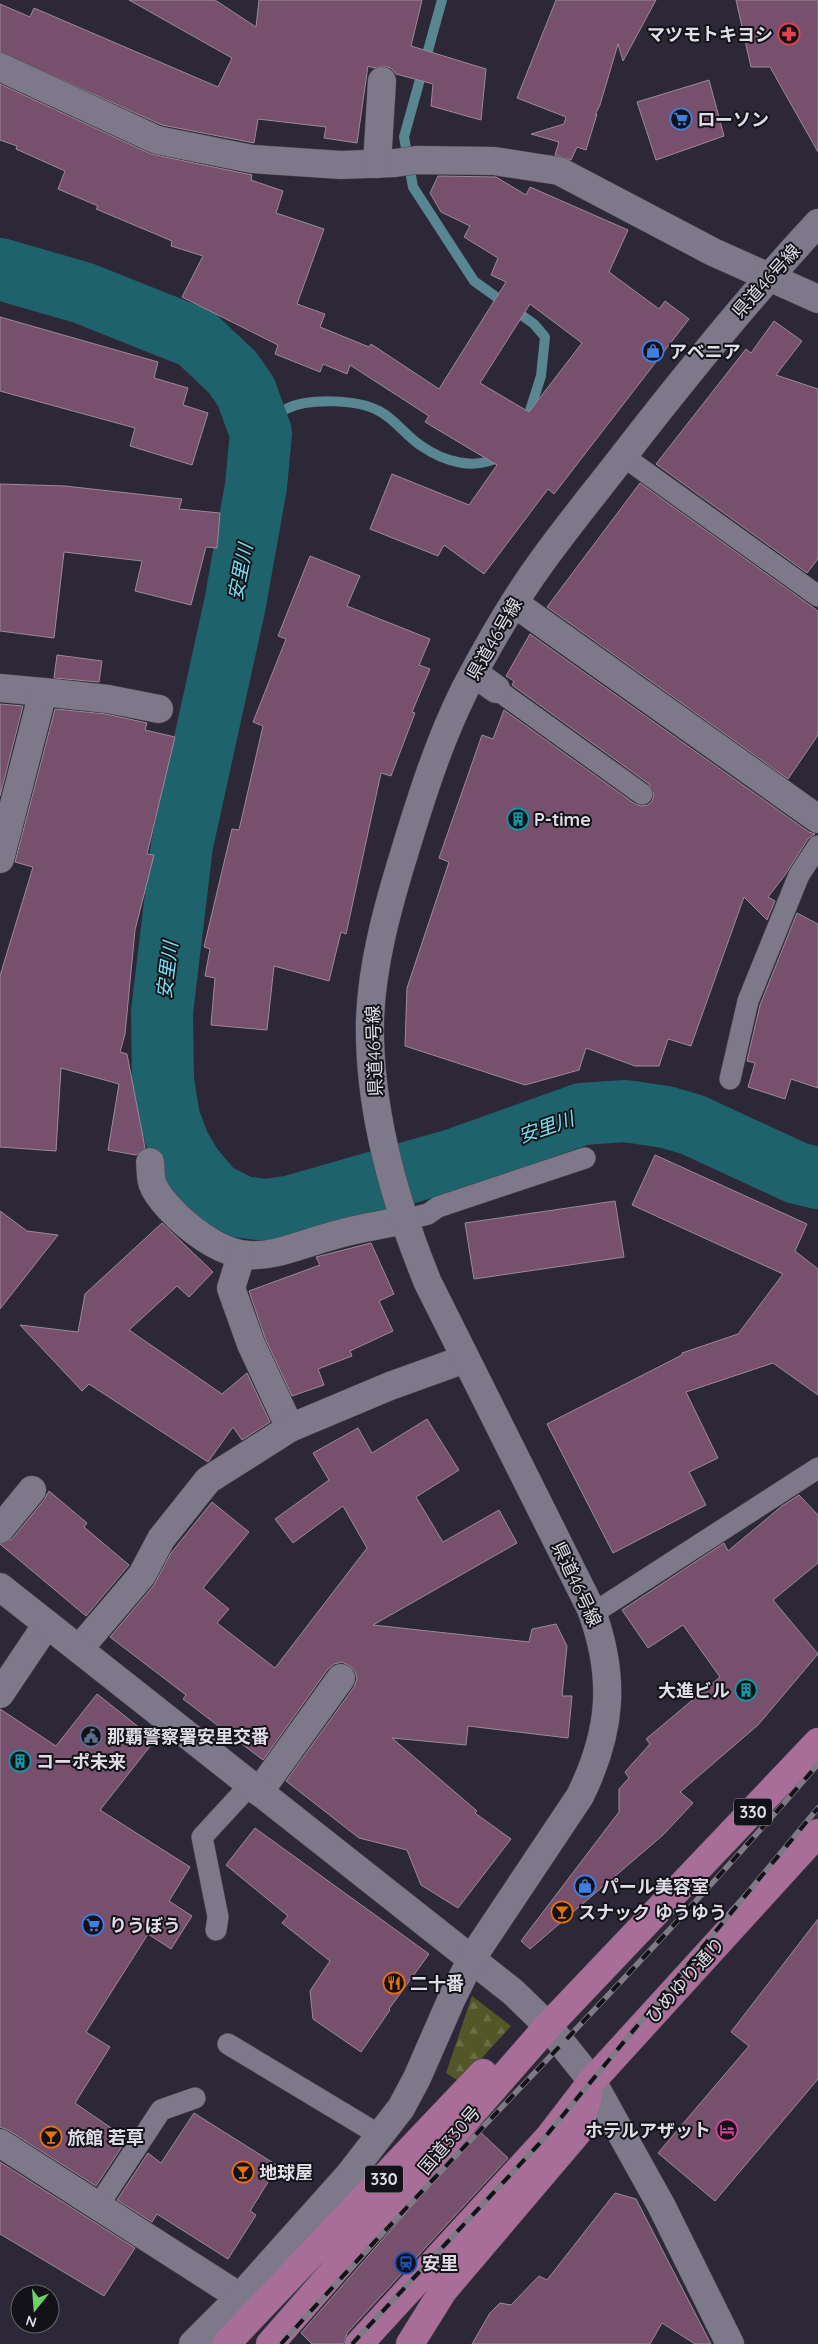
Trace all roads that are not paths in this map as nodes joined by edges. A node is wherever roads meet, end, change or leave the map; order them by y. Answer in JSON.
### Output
{"nodes":[{"id":1,"x":0,"y":66,"type":"edge"},
{"id":2,"x":382,"y":81,"type":"dead end"},
{"id":3,"x":396,"y":162,"type":"junction"},
{"id":4,"x":818,"y":223,"type":"edge"},
{"id":5,"x":767,"y":278,"type":"junction"},
{"id":6,"x":818,"y":299,"type":"edge"},
{"id":7,"x":623,"y":456,"type":"junction"},
{"id":8,"x":818,"y":596,"type":"edge"},
{"id":9,"x":514,"y":603,"type":"junction"},
{"id":10,"x":474,"y":673,"type":"junction"},
{"id":11,"x":0,"y":688,"type":"edge"},
{"id":12,"x":496,"y":689,"type":"joint"},
{"id":13,"x":43,"y":692,"type":"junction"},
{"id":14,"x":159,"y":709,"type":"dead end"},
{"id":15,"x":642,"y":794,"type":"dead end"},
{"id":16,"x":818,"y":819,"type":"edge"},
{"id":17,"x":818,"y":846,"type":"edge"},
{"id":18,"x":0,"y":859,"type":"edge"},
{"id":19,"x":730,"y":1078,"type":"dead end"},
{"id":20,"x":585,"y":1158,"type":"dead end"},
{"id":21,"x":150,"y":1162,"type":"dead end"},
{"id":22,"x":403,"y":1213,"type":"junction"},
{"id":23,"x":241,"y":1256,"type":"junction"},
{"id":24,"x":465,"y":1360,"type":"junction"},
{"id":25,"x":290,"y":1428,"type":"junction"},
{"id":26,"x":818,"y":1468,"type":"edge"},
{"id":27,"x":32,"y":1490,"type":"dead end"},
{"id":28,"x":0,"y":1530,"type":"edge"},
{"id":29,"x":0,"y":1586,"type":"edge"},
{"id":30,"x":592,"y":1614,"type":"junction"},
{"id":31,"x":47,"y":1624,"type":"junction"},
{"id":32,"x":79,"y":1649,"type":"junction"},
{"id":33,"x":341,"y":1678,"type":"dead end"},
{"id":34,"x":11,"y":1684,"type":"edge"},
{"id":35,"x":818,"y":1742,"type":"edge"},
{"id":36,"x":255,"y":1789,"type":"junction"},
{"id":37,"x":818,"y":1835,"type":"edge"},
{"id":38,"x":216,"y":1930,"type":"dead end"},
{"id":39,"x":472,"y":1958,"type":"junction"},
{"id":40,"x":548,"y":2026,"type":"junction"},
{"id":41,"x":228,"y":2044,"type":"dead end"},
{"id":42,"x":592,"y":2081,"type":"junction"},
{"id":43,"x":195,"y":2098,"type":"dead end"},
{"id":44,"x":381,"y":2136,"type":"junction"},
{"id":45,"x":0,"y":2143,"type":"edge"},
{"id":46,"x":98,"y":2206,"type":"junction"},
{"id":47,"x":240,"y":2297,"type":"junction"},
{"id":48,"x":194,"y":2344,"type":"edge"},
{"id":49,"x":226,"y":2344,"type":"edge"},
{"id":50,"x":270,"y":2344,"type":"edge"},
{"id":51,"x":359,"y":2344,"type":"edge"},
{"id":52,"x":410,"y":2344,"type":"edge"},
{"id":53,"x":730,"y":2344,"type":"edge"}],
"edges":[{"from":1,"to":3,"type":"street"},
{"from":2,"to":3,"type":"street"},
{"from":3,"to":5,"type":"street"},
{"from":4,"to":5,"type":"street","name":"県道46号線"},
{"from":5,"to":6,"type":"street"},
{"from":5,"to":7,"type":"street","name":"県道46号線"},
{"from":7,"to":8,"type":"lane"},
{"from":7,"to":9,"type":"street","name":"県道46号線"},
{"from":9,"to":10,"type":"street","name":"県道46号線"},
{"from":9,"to":16,"type":"street"},
{"from":10,"to":12,"type":"street"},
{"from":10,"to":22,"type":"street","name":"県道46号線"},
{"from":11,"to":13,"type":"street"},
{"from":12,"to":15,"type":"lane"},
{"from":13,"to":14,"type":"street"},
{"from":13,"to":18,"type":"street"},
{"from":17,"to":19,"type":"lane"},
{"from":20,"to":22,"type":"lane"},
{"from":21,"to":23,"type":"street"},
{"from":22,"to":23,"type":"street"},
{"from":22,"to":24,"type":"street","name":"県道46号線"},
{"from":23,"to":25,"type":"street"},
{"from":24,"to":25,"type":"street"},
{"from":24,"to":30,"type":"street","name":"県道46号線"},
{"from":25,"to":32,"type":"street"},
{"from":26,"to":30,"type":"lane"},
{"from":27,"to":28,"type":"street"},
{"from":29,"to":31,"type":"street"},
{"from":30,"to":39,"type":"street","name":"県道46号線"},
{"from":31,"to":32,"type":"street"},
{"from":31,"to":34,"type":"street"},
{"from":32,"to":36,"type":"street"},
{"from":33,"to":36,"type":"street"},
{"from":35,"to":40,"type":"highway","number":"330"},
{"from":36,"to":38,"type":"lane"},
{"from":36,"to":39,"type":"street"},
{"from":37,"to":42,"type":"highway","name":"ひめゆり通り"},
{"from":39,"to":40,"type":"street"},
{"from":39,"to":44,"type":"street","name":"県道46号線"},
{"from":40,"to":42,"type":"street"},
{"from":40,"to":49,"type":"highway","number":"330"},
{"from":40,"to":50,"type":"highway","name":"国道330号","number":"330"},
{"from":41,"to":44,"type":"lane"},
{"from":42,"to":51,"type":"highway"},
{"from":42,"to":52,"type":"highway"},
{"from":42,"to":53,"type":"street"},
{"from":43,"to":46,"type":"lane"},
{"from":44,"to":47,"type":"street","name":"県道46号線"},
{"from":45,"to":46,"type":"street"},
{"from":46,"to":47,"type":"street"},
{"from":47,"to":48,"type":"street","name":"県道46号線"}]}
